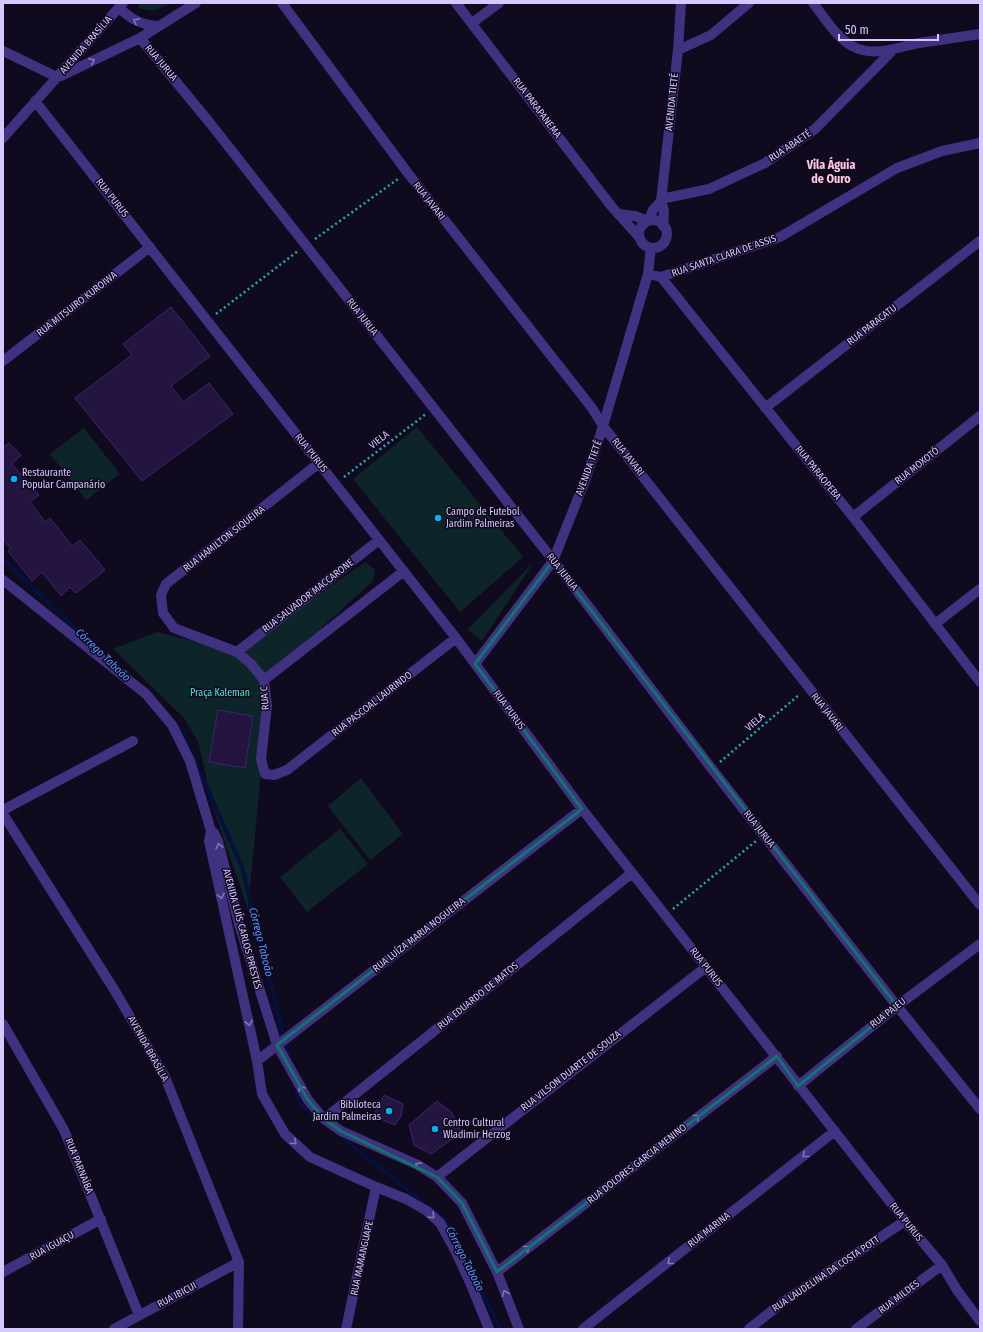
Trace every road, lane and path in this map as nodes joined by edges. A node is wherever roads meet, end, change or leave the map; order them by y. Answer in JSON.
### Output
{"nodes":[{"id":1,"x":196,"y":3,"type":"edge"},
{"id":2,"x":282,"y":3,"type":"edge"},
{"id":3,"x":456,"y":3,"type":"edge"},
{"id":4,"x":499,"y":3,"type":"edge"},
{"id":5,"x":681,"y":3,"type":"edge"},
{"id":6,"x":749,"y":3,"type":"edge"},
{"id":7,"x":813,"y":3,"type":"edge"},
{"id":8,"x":121,"y":6,"type":"edge"},
{"id":9,"x":472,"y":23,"type":"junction"},
{"id":10,"x":156,"y":26,"type":"junction"},
{"id":11,"x":980,"y":34,"type":"edge"},
{"id":12,"x":140,"y":38,"type":"junction"},
{"id":13,"x":678,"y":50,"type":"junction"},
{"id":14,"x":3,"y":51,"type":"edge"},
{"id":15,"x":892,"y":51,"type":"junction"},
{"id":16,"x":57,"y":78,"type":"junction"},
{"id":17,"x":35,"y":101,"type":"junction"},
{"id":18,"x":3,"y":138,"type":"edge"},
{"id":19,"x":980,"y":143,"type":"edge"},
{"id":20,"x":661,"y":200,"type":"junction"},
{"id":21,"x":618,"y":214,"type":"junction"},
{"id":22,"x":648,"y":221,"type":"junction"},
{"id":23,"x":663,"y":226,"type":"junction"},
{"id":24,"x":640,"y":238,"type":"junction"},
{"id":25,"x":980,"y":241,"type":"edge"},
{"id":26,"x":150,"y":247,"type":"junction"},
{"id":27,"x":651,"y":248,"type":"junction"},
{"id":28,"x":648,"y":274,"type":"junction"},
{"id":29,"x":661,"y":277,"type":"junction"},
{"id":30,"x":3,"y":361,"type":"edge"},
{"id":31,"x":765,"y":408,"type":"junction"},
{"id":32,"x":433,"y":409,"type":"junction"},
{"id":33,"x":980,"y":416,"type":"edge"},
{"id":34,"x":603,"y":426,"type":"junction"},
{"id":35,"x":319,"y":463,"type":"junction"},
{"id":36,"x":336,"y":484,"type":"junction"},
{"id":37,"x":853,"y":516,"type":"junction"},
{"id":38,"x":379,"y":540,"type":"junction"},
{"id":39,"x":553,"y":560,"type":"junction"},
{"id":40,"x":404,"y":571,"type":"junction"},
{"id":41,"x":3,"y":580,"type":"edge"},
{"id":42,"x":980,"y":589,"type":"edge"},
{"id":43,"x":935,"y":624,"type":"junction"},
{"id":44,"x":174,"y":628,"type":"joint"},
{"id":45,"x":456,"y":638,"type":"junction"},
{"id":46,"x":237,"y":652,"type":"junction"},
{"id":47,"x":475,"y":664,"type":"junction"},
{"id":48,"x":264,"y":680,"type":"junction"},
{"id":49,"x":980,"y":682,"type":"edge"},
{"id":50,"x":807,"y":687,"type":"junction"},
{"id":51,"x":133,"y":741,"type":"dead end"},
{"id":52,"x":712,"y":769,"type":"junction"},
{"id":53,"x":287,"y":770,"type":"joint"},
{"id":54,"x":582,"y":809,"type":"junction"},
{"id":55,"x":3,"y":810,"type":"edge"},
{"id":56,"x":3,"y":814,"type":"edge"},
{"id":57,"x":211,"y":831,"type":"junction"},
{"id":58,"x":764,"y":834,"type":"junction"},
{"id":59,"x":632,"y":873,"type":"junction"},
{"id":60,"x":980,"y":905,"type":"edge"},
{"id":61,"x":666,"y":914,"type":"junction"},
{"id":62,"x":980,"y":944,"type":"edge"},
{"id":63,"x":706,"y":967,"type":"junction"},
{"id":64,"x":897,"y":1006,"type":"junction"},
{"id":65,"x":3,"y":1024,"type":"edge"},
{"id":66,"x":277,"y":1045,"type":"junction"},
{"id":67,"x":777,"y":1056,"type":"junction"},
{"id":68,"x":257,"y":1061,"type":"junction"},
{"id":69,"x":798,"y":1086,"type":"junction"},
{"id":70,"x":980,"y":1109,"type":"edge"},
{"id":71,"x":324,"y":1119,"type":"junction"},
{"id":72,"x":836,"y":1131,"type":"junction"},
{"id":73,"x":437,"y":1176,"type":"junction"},
{"id":74,"x":376,"y":1187,"type":"junction"},
{"id":75,"x":101,"y":1219,"type":"junction"},
{"id":76,"x":905,"y":1221,"type":"junction"},
{"id":77,"x":239,"y":1262,"type":"junction"},
{"id":78,"x":942,"y":1265,"type":"junction"},
{"id":79,"x":3,"y":1272,"type":"edge"},
{"id":80,"x":497,"y":1272,"type":"junction"},
{"id":81,"x":139,"y":1316,"type":"junction"},
{"id":82,"x":980,"y":1320,"type":"edge"},
{"id":83,"x":114,"y":1329,"type":"edge"},
{"id":84,"x":238,"y":1329,"type":"edge"},
{"id":85,"x":346,"y":1329,"type":"edge"},
{"id":86,"x":489,"y":1329,"type":"edge"},
{"id":87,"x":519,"y":1329,"type":"edge"},
{"id":88,"x":583,"y":1329,"type":"edge"},
{"id":89,"x":749,"y":1329,"type":"edge"},
{"id":90,"x":856,"y":1329,"type":"edge"}],
"edges":[{"from":1,"to":10,"type":"street","name":"AVENIDA BRASÍLIA"},
{"from":2,"to":34,"type":"street","name":"RUA JAVARI"},
{"from":3,"to":9,"type":"street","name":"RUA PARAPANEMA"},
{"from":4,"to":9,"type":"street"},
{"from":5,"to":13,"type":"street","name":"AVENIDA TIETÊ"},
{"from":6,"to":13,"type":"street"},
{"from":7,"to":15,"type":"street"},
{"from":10,"to":8,"type":"street","name":"AVENIDA BRASÍLIA","one_way":true},
{"from":8,"to":16,"type":"street","name":"AVENIDA BRASÍLIA"},
{"from":9,"to":21,"type":"street","name":"RUA PARAPANEMA"},
{"from":10,"to":12,"type":"street","name":"AVENIDA BRASÍLIA"},
{"from":11,"to":15,"type":"street"},
{"from":16,"to":12,"type":"street","name":"AVENIDA BRASÍLIA","one_way":true},
{"from":12,"to":32,"type":"street","name":"RUA JURUA"},
{"from":13,"to":20,"type":"street","name":"AVENIDA TIETÊ"},
{"from":14,"to":16,"type":"street"},
{"from":15,"to":20,"type":"street","name":"RUA ABAETÉ"},
{"from":16,"to":17,"type":"street","name":"AVENIDA BRASÍLIA"},
{"from":17,"to":18,"type":"street","name":"AVENIDA BRASÍLIA"},
{"from":17,"to":26,"type":"street","name":"RUA PURUS"},
{"from":19,"to":29,"type":"street","name":"RUA SANTA CLARA DE ASSIS"},
{"from":20,"to":22,"type":"street","name":"AVENIDA TIETÊ"},
{"from":20,"to":23,"type":"street","name":"AVENIDA TIETÊ"},
{"from":21,"to":22,"type":"street"},
{"from":21,"to":24,"type":"street","name":"RUA PARAPANEMA"},
{"from":22,"to":23,"type":"street"},
{"from":22,"to":24,"type":"street"},
{"from":23,"to":27,"type":"street"},
{"from":24,"to":27,"type":"street"},
{"from":25,"to":31,"type":"street","name":"RUA PARACATU"},
{"from":26,"to":30,"type":"street","name":"RUA MITSUIRO KUROIWA"},
{"from":26,"to":35,"type":"street","name":"RUA PURUS"},
{"from":27,"to":28,"type":"street","name":"AVENIDA TIETÊ"},
{"from":28,"to":29,"type":"street"},
{"from":28,"to":34,"type":"street","name":"AVENIDA TIETÊ"},
{"from":29,"to":31,"type":"street","name":"RUA PARAOPEBA"},
{"from":31,"to":37,"type":"street","name":"RUA PARAOPEBA"},
{"from":32,"to":36,"type":"path","name":"VIELA"},
{"from":32,"to":39,"type":"street","name":"RUA JURUA"},
{"from":33,"to":37,"type":"street","name":"RUA MOXOTÓ"},
{"from":34,"to":39,"type":"street","name":"AVENIDA TIETÊ"},
{"from":34,"to":50,"type":"street","name":"RUA JAVARI"},
{"from":35,"to":36,"type":"street","name":"RUA PURUS"},
{"from":35,"to":44,"type":"street","name":"RUA HAMILTON SIQUEIRA"},
{"from":36,"to":38,"type":"street","name":"RUA PURUS"},
{"from":37,"to":43,"type":"street","name":"RUA PARAOPEBA"},
{"from":38,"to":40,"type":"street","name":"RUA PURUS"},
{"from":38,"to":46,"type":"street","name":"RUA SALVADOR MACCARONE"},
{"from":39,"to":47,"type":"street","name":"AVENIDA TIETÊ"},
{"from":39,"to":52,"type":"street","name":"RUA JURUA"},
{"from":40,"to":45,"type":"street","name":"RUA PURUS"},
{"from":40,"to":48,"type":"street"},
{"from":41,"to":57,"type":"street","name":"AVENIDA LUÍS CARLOS PRESTES"},
{"from":42,"to":43,"type":"street"},
{"from":43,"to":49,"type":"street","name":"RUA PARAOPEBA"},
{"from":44,"to":46,"type":"street","name":"RUA C"},
{"from":45,"to":47,"type":"street","name":"RUA PURUS"},
{"from":45,"to":53,"type":"street","name":"RUA PASCOAL LAURINDO"},
{"from":46,"to":48,"type":"street","name":"RUA C"},
{"from":47,"to":54,"type":"street","name":"RUA PURUS"},
{"from":48,"to":53,"type":"street","name":"RUA C"},
{"from":50,"to":52,"type":"path","name":"VIELA"},
{"from":50,"to":60,"type":"street","name":"RUA JAVARI"},
{"from":51,"to":55,"type":"street"},
{"from":52,"to":58,"type":"street","name":"RUA JURUA"},
{"from":54,"to":59,"type":"street","name":"RUA PURUS"},
{"from":54,"to":66,"type":"street","name":"RUA LUÍZA MARIA NOGUEIRA"},
{"from":56,"to":77,"type":"street","name":"AVENIDA BRASÍLIA"},
{"from":66,"to":57,"type":"street","name":"AVENIDA LUÍS CARLOS PRESTES","one_way":true},
{"from":57,"to":68,"type":"street","name":"AVENIDA LUÍS CARLOS PRESTES","one_way":true},
{"from":58,"to":61,"type":"path"},
{"from":58,"to":64,"type":"street","name":"RUA JURUA"},
{"from":59,"to":61,"type":"street","name":"RUA PURUS"},
{"from":59,"to":71,"type":"street","name":"RUA EDUARDO DE MATOS"},
{"from":61,"to":63,"type":"street","name":"RUA PURUS"},
{"from":62,"to":64,"type":"street","name":"RUA PAJEU"},
{"from":63,"to":67,"type":"street","name":"RUA PURUS"},
{"from":63,"to":73,"type":"street","name":"RUA VILSON DUARTE DE SOUZA"},
{"from":64,"to":69,"type":"street","name":"RUA PAJEU"},
{"from":64,"to":70,"type":"street","name":"RUA JURUA"},
{"from":65,"to":75,"type":"street","name":"RUA PARNAÍBA"},
{"from":66,"to":68,"type":"street","name":"RUA LUÍZA MARIA NOGUEIRA"},
{"from":71,"to":66,"type":"street","name":"AVENIDA LUÍS CARLOS PRESTES","one_way":true},
{"from":67,"to":69,"type":"street","name":"RUA PURUS"},
{"from":80,"to":67,"type":"street","name":"RUA DOLORES GARCIA MENINO","one_way":true},
{"from":68,"to":74,"type":"street","name":"AVENIDA LUÍS CARLOS PRESTES","one_way":true},
{"from":69,"to":72,"type":"street","name":"RUA PURUS"},
{"from":73,"to":71,"type":"street","name":"AVENIDA LUÍS CARLOS PRESTES","one_way":true},
{"from":72,"to":76,"type":"street","name":"RUA PURUS"},
{"from":72,"to":88,"type":"street","name":"RUA MARINA","one_way":true},
{"from":73,"to":80,"type":"street","name":"AVENIDA LUÍS CARLOS PRESTES"},
{"from":74,"to":85,"type":"street","name":"RUA MAMANGUAPE"},
{"from":74,"to":86,"type":"street","name":"AVENIDA LUÍS CARLOS PRESTES","one_way":true},
{"from":75,"to":79,"type":"street","name":"RUA IGUAÇU"},
{"from":75,"to":81,"type":"street","name":"RUA PARNAÍBA"},
{"from":76,"to":78,"type":"street","name":"RUA PURUS"},
{"from":76,"to":89,"type":"street","name":"RUA LAUDELINA DA COSTA POTT"},
{"from":77,"to":81,"type":"street","name":"RUA IBICUI"},
{"from":77,"to":84,"type":"street","name":"AVENIDA BRASÍLIA"},
{"from":78,"to":82,"type":"street","name":"RUA PURUS"},
{"from":78,"to":90,"type":"street","name":"RUA MILDES"},
{"from":87,"to":80,"type":"street","name":"AVENIDA LUÍS CARLOS PRESTES","one_way":true},
{"from":81,"to":83,"type":"street","name":"RUA IBICUI"}]}
